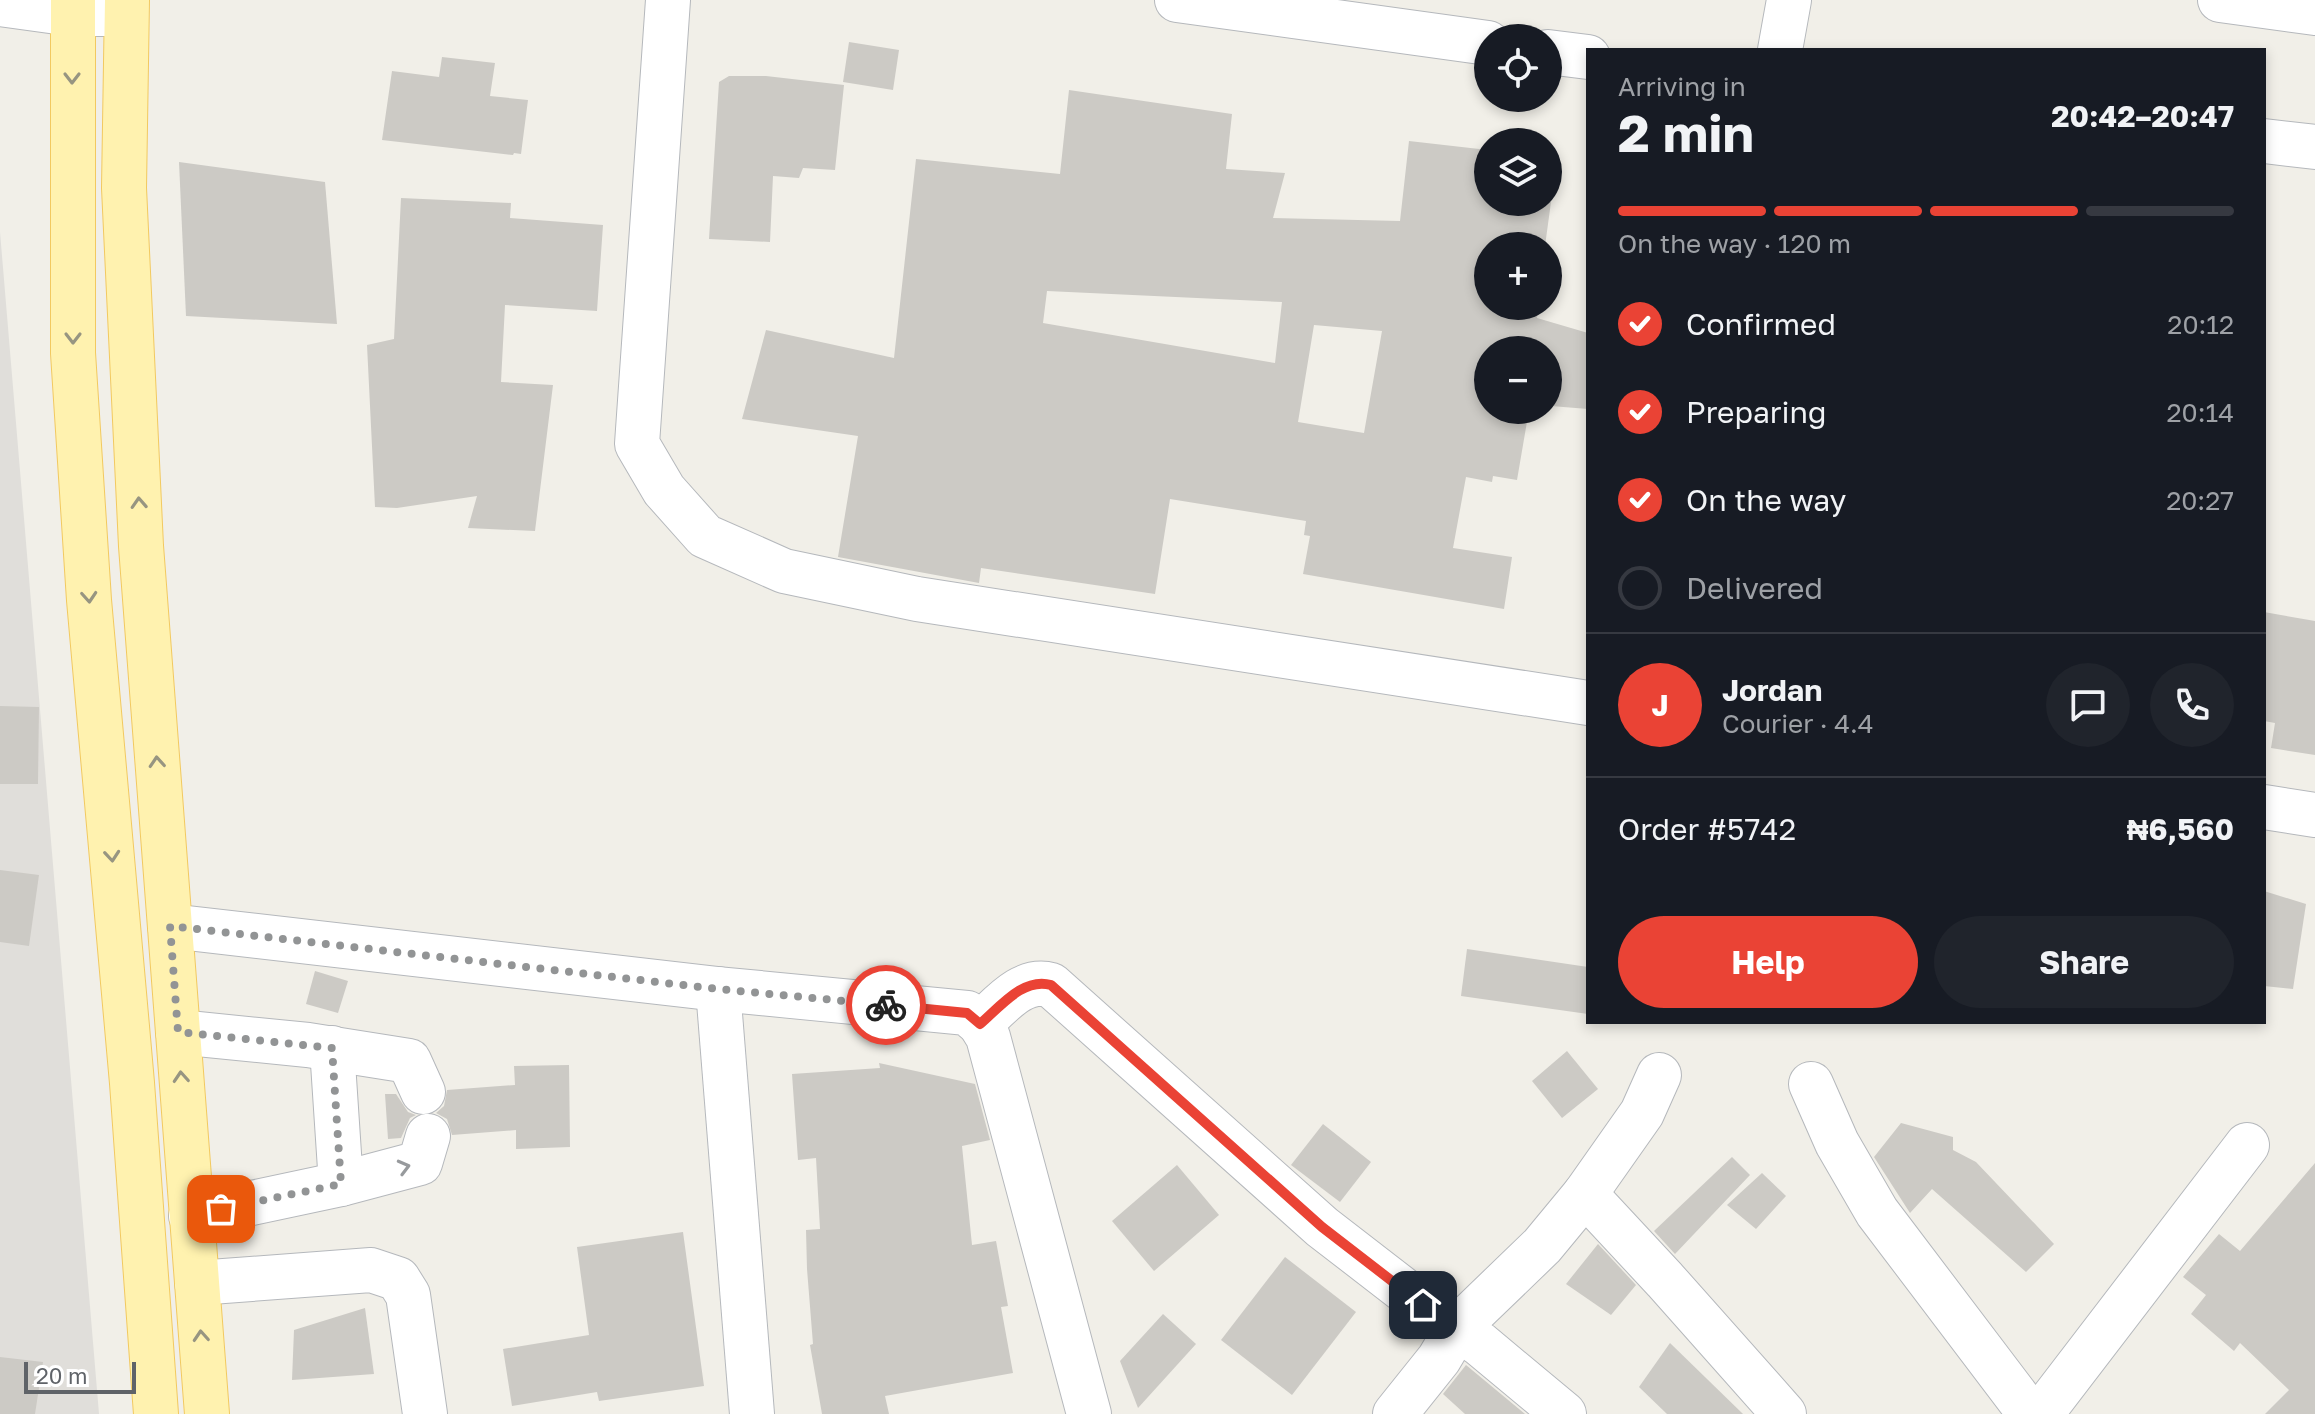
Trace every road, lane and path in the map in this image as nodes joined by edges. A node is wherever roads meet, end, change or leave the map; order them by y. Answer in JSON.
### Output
{"nodes":[{"id":1,"x":668,"y":0,"type":"edge"},
{"id":2,"x":1177,"y":0,"type":"edge"},
{"id":3,"x":1789,"y":0,"type":"edge"},
{"id":4,"x":2220,"y":0,"type":"edge"},
{"id":5,"x":0,"y":4,"type":"edge"},
{"id":6,"x":72,"y":7,"type":"edge"},
{"id":7,"x":127,"y":7,"type":"edge"},
{"id":8,"x":2315,"y":13,"type":"edge"},
{"id":9,"x":1474,"y":41,"type":"edge"},
{"id":10,"x":1780,"y":48,"type":"edge"},
{"id":11,"x":1562,"y":54,"type":"edge"},
{"id":12,"x":1586,"y":57,"type":"edge"},
{"id":13,"x":2266,"y":141,"type":"edge"},
{"id":14,"x":2315,"y":147,"type":"edge"},
{"id":15,"x":1586,"y":703,"type":"edge"},
{"id":16,"x":2266,"y":807,"type":"edge"},
{"id":17,"x":2315,"y":815,"type":"edge"},
{"id":18,"x":170,"y":926,"type":"junction"},
{"id":19,"x":718,"y":989,"type":"junction"},
{"id":20,"x":980,"y":1024,"type":"junction"},
{"id":21,"x":178,"y":1032,"type":"junction"},
{"id":22,"x":332,"y":1048,"type":"junction"},
{"id":23,"x":1659,"y":1075,"type":"dead end"},
{"id":24,"x":1811,"y":1084,"type":"dead end"},
{"id":25,"x":423,"y":1092,"type":"dead end"},
{"id":26,"x":428,"y":1136,"type":"dead end"},
{"id":27,"x":2247,"y":1145,"type":"dead end"},
{"id":28,"x":341,"y":1184,"type":"junction"},
{"id":29,"x":1585,"y":1194,"type":"junction"},
{"id":30,"x":191,"y":1216,"type":"junction"},
{"id":31,"x":197,"y":1283,"type":"junction"},
{"id":32,"x":1458,"y":1327,"type":"junction"},
{"id":33,"x":156,"y":1414,"type":"edge"},
{"id":34,"x":207,"y":1414,"type":"edge"},
{"id":35,"x":425,"y":1414,"type":"edge"},
{"id":36,"x":752,"y":1414,"type":"edge"},
{"id":37,"x":1089,"y":1414,"type":"edge"},
{"id":38,"x":1395,"y":1414,"type":"edge"},
{"id":39,"x":1564,"y":1414,"type":"edge"},
{"id":40,"x":1784,"y":1414,"type":"edge"},
{"id":41,"x":2030,"y":1414,"type":"edge"},
{"id":42,"x":2041,"y":1414,"type":"edge"}],
"edges":[{"from":1,"to":15,"type":"street"},
{"from":2,"to":9,"type":"street"},
{"from":3,"to":10,"type":"street"},
{"from":4,"to":8,"type":"street"},
{"from":5,"to":6,"type":"street"},
{"from":6,"to":7,"type":"street"},
{"from":6,"to":33,"type":"main road","one_way":true},
{"from":18,"to":7,"type":"main road","one_way":true},
{"from":11,"to":12,"type":"street"},
{"from":13,"to":14,"type":"street"},
{"from":16,"to":17,"type":"street"},
{"from":18,"to":19,"type":"street"},
{"from":18,"to":21,"type":"main road"},
{"from":19,"to":20,"type":"street"},
{"from":19,"to":36,"type":"street"},
{"from":20,"to":32,"type":"street"},
{"from":20,"to":37,"type":"street"},
{"from":21,"to":22,"type":"street"},
{"from":30,"to":21,"type":"main road","one_way":true},
{"from":22,"to":25,"type":"street"},
{"from":22,"to":28,"type":"street"},
{"from":23,"to":29,"type":"street"},
{"from":24,"to":41,"type":"street"},
{"from":28,"to":26,"type":"street","one_way":true},
{"from":27,"to":42,"type":"street"},
{"from":28,"to":30,"type":"street"},
{"from":29,"to":32,"type":"street"},
{"from":29,"to":40,"type":"street"},
{"from":30,"to":31,"type":"main road"},
{"from":34,"to":31,"type":"main road","one_way":true},
{"from":31,"to":35,"type":"street"},
{"from":32,"to":38,"type":"street"},
{"from":32,"to":39,"type":"street"}]}
